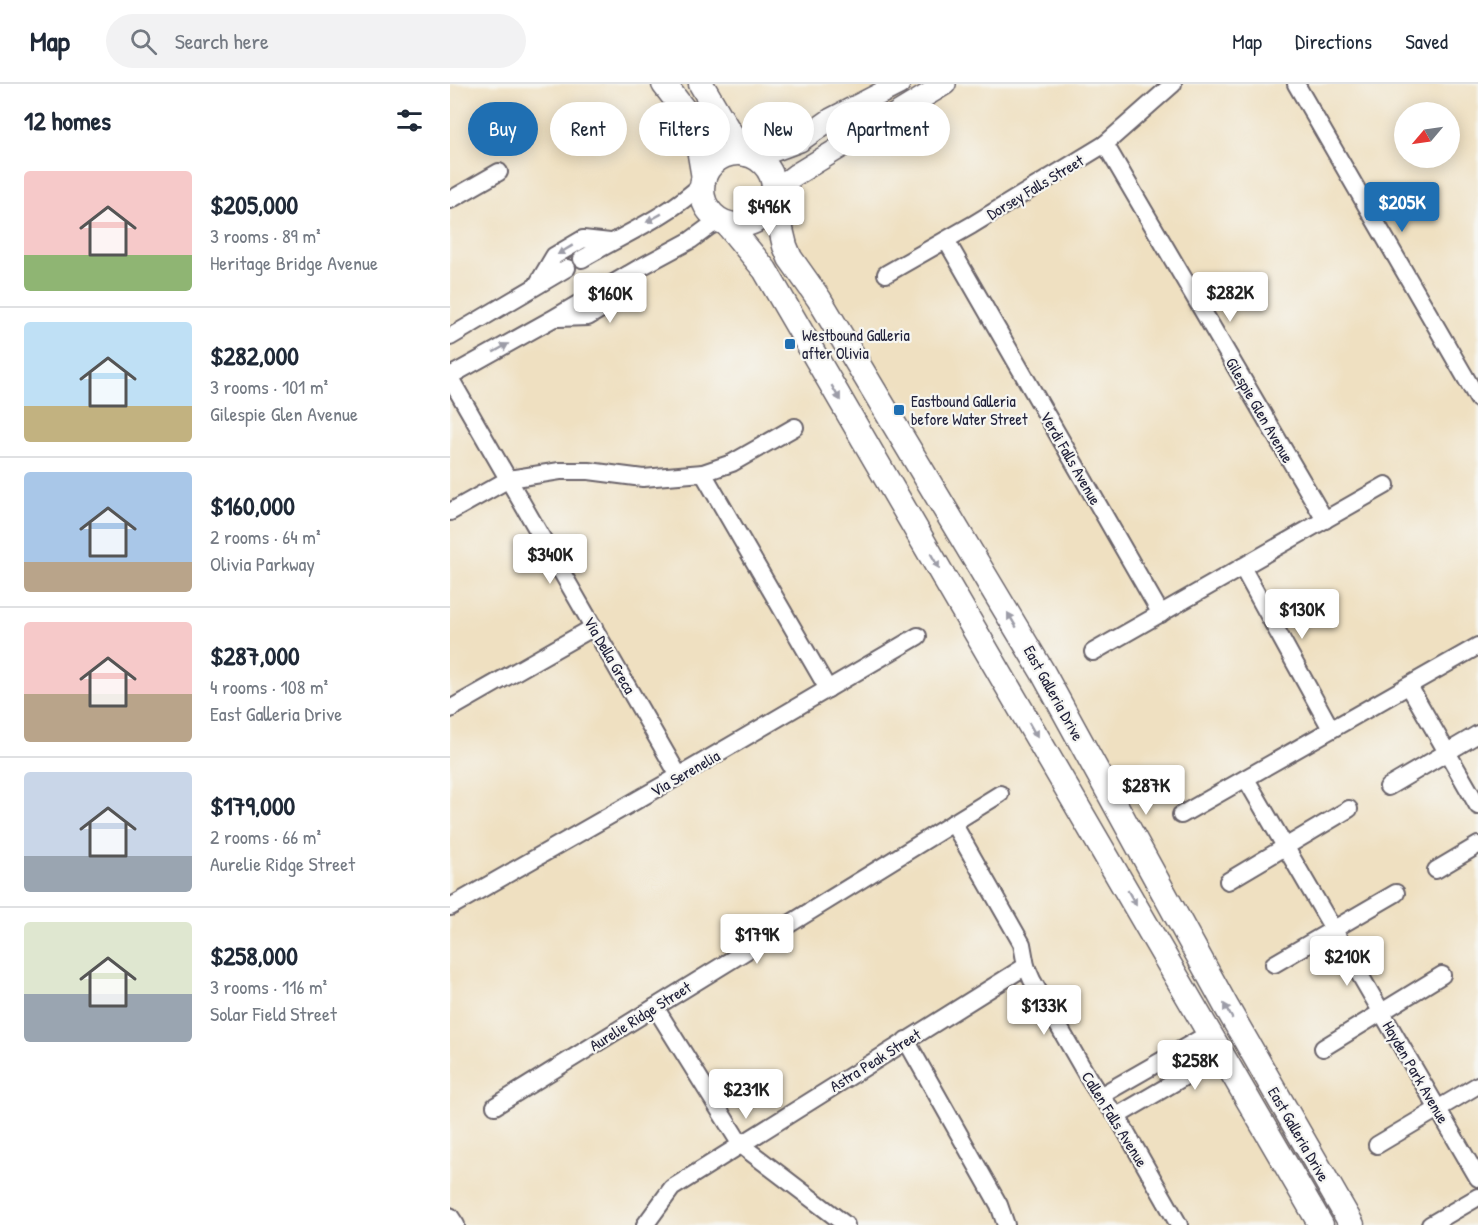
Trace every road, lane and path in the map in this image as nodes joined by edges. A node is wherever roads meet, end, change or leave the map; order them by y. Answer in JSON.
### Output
{"nodes":[{"id":1,"x":664,"y":84,"type":"edge"},
{"id":2,"x":701,"y":84,"type":"edge"},
{"id":3,"x":899,"y":84,"type":"edge"},
{"id":4,"x":945,"y":84,"type":"edge"},
{"id":5,"x":1173,"y":84,"type":"edge"},
{"id":6,"x":1296,"y":84,"type":"edge"},
{"id":7,"x":814,"y":131,"type":"edge"},
{"id":8,"x":1105,"y":144,"type":"junction"},
{"id":9,"x":742,"y":147,"type":"edge"},
{"id":10,"x":742,"y":154,"type":"edge"},
{"id":11,"x":750,"y":156,"type":"edge"},
{"id":12,"x":499,"y":172,"type":"dead end"},
{"id":13,"x":703,"y":181,"type":"junction"},
{"id":14,"x":773,"y":195,"type":"junction"},
{"id":15,"x":450,"y":200,"type":"edge"},
{"id":16,"x":725,"y":223,"type":"junction"},
{"id":17,"x":946,"y":240,"type":"junction"},
{"id":18,"x":610,"y":242,"type":"junction"},
{"id":19,"x":582,"y":259,"type":"dead end"},
{"id":20,"x":567,"y":268,"type":"dead end"},
{"id":21,"x":886,"y":274,"type":"dead end"},
{"id":22,"x":536,"y":287,"type":"junction"},
{"id":23,"x":450,"y":337,"type":"edge"},
{"id":24,"x":450,"y":377,"type":"edge"},
{"id":25,"x":1478,"y":399,"type":"edge"},
{"id":26,"x":795,"y":427,"type":"dead end"},
{"id":27,"x":703,"y":474,"type":"junction"},
{"id":28,"x":509,"y":478,"type":"junction"},
{"id":29,"x":1386,"y":485,"type":"dead end"},
{"id":30,"x":450,"y":512,"type":"edge"},
{"id":31,"x":1325,"y":520,"type":"junction"},
{"id":32,"x":1242,"y":567,"type":"junction"},
{"id":33,"x":1161,"y":614,"type":"junction"},
{"id":34,"x":594,"y":627,"type":"junction"},
{"id":35,"x":918,"y":636,"type":"dead end"},
{"id":36,"x":1478,"y":646,"type":"edge"},
{"id":37,"x":1093,"y":652,"type":"dead end"},
{"id":38,"x":1409,"y":686,"type":"junction"},
{"id":39,"x":828,"y":689,"type":"junction"},
{"id":40,"x":450,"y":709,"type":"edge"},
{"id":41,"x":1331,"y":729,"type":"junction"},
{"id":42,"x":1478,"y":734,"type":"edge"},
{"id":43,"x":1447,"y":752,"type":"junction"},
{"id":44,"x":679,"y":776,"type":"junction"},
{"id":45,"x":1246,"y":778,"type":"junction"},
{"id":46,"x":1388,"y":787,"type":"dead end"},
{"id":47,"x":1000,"y":794,"type":"dead end"},
{"id":48,"x":1478,"y":806,"type":"edge"},
{"id":49,"x":1349,"y":809,"type":"dead end"},
{"id":50,"x":1181,"y":815,"type":"dead end"},
{"id":51,"x":953,"y":823,"type":"junction"},
{"id":52,"x":1478,"y":845,"type":"edge"},
{"id":53,"x":1286,"y":846,"type":"junction"},
{"id":54,"x":1436,"y":870,"type":"dead end"},
{"id":55,"x":1228,"y":880,"type":"dead end"},
{"id":56,"x":1396,"y":893,"type":"dead end"},
{"id":57,"x":450,"y":907,"type":"edge"},
{"id":58,"x":1333,"y":929,"type":"junction"},
{"id":59,"x":1274,"y":964,"type":"dead end"},
{"id":60,"x":1026,"y":966,"type":"junction"},
{"id":61,"x":1443,"y":975,"type":"dead end"},
{"id":62,"x":655,"y":1007,"type":"junction"},
{"id":63,"x":1382,"y":1012,"type":"junction"},
{"id":64,"x":1210,"y":1033,"type":"junction"},
{"id":65,"x":906,"y":1040,"type":"junction"},
{"id":66,"x":1323,"y":1048,"type":"dead end"},
{"id":67,"x":1223,"y":1054,"type":"junction"},
{"id":68,"x":1478,"y":1085,"type":"edge"},
{"id":69,"x":1100,"y":1096,"type":"junction"},
{"id":70,"x":495,"y":1106,"type":"dead end"},
{"id":71,"x":1438,"y":1109,"type":"junction"},
{"id":72,"x":1117,"y":1116,"type":"junction"},
{"id":73,"x":741,"y":1145,"type":"junction"},
{"id":74,"x":1377,"y":1145,"type":"dead end"},
{"id":75,"x":1478,"y":1178,"type":"edge"},
{"id":76,"x":1478,"y":1197,"type":"edge"},
{"id":77,"x":450,"y":1216,"type":"edge"},
{"id":78,"x":456,"y":1225,"type":"edge"},
{"id":79,"x":645,"y":1225,"type":"edge"},
{"id":80,"x":846,"y":1225,"type":"edge"},
{"id":81,"x":1006,"y":1225,"type":"edge"},
{"id":82,"x":1179,"y":1225,"type":"edge"},
{"id":83,"x":1321,"y":1225,"type":"edge"},
{"id":84,"x":1352,"y":1225,"type":"edge"},
{"id":85,"x":1430,"y":1225,"type":"edge"}],
"edges":[{"from":1,"to":13,"type":"main road"},
{"from":2,"to":9,"type":"main road"},
{"from":3,"to":7,"type":"street"},
{"from":4,"to":14,"type":"street"},
{"from":5,"to":8,"type":"street","name":"Dorsey Falls Street"},
{"from":6,"to":25,"type":"street"},
{"from":8,"to":17,"type":"street","name":"Dorsey Falls Street"},
{"from":8,"to":31,"type":"street","name":"Gilespie Glen Avenue"},
{"from":10,"to":13,"type":"main road"},
{"from":11,"to":14,"type":"main road"},
{"from":12,"to":15,"type":"street"},
{"from":13,"to":16,"type":"main road"},
{"from":13,"to":18,"type":"street","one_way":true},
{"from":14,"to":16,"type":"main road"},
{"from":84,"to":14,"type":"main road","name":"East Galleria Drive","one_way":true},
{"from":24,"to":16,"type":"street","one_way":true},
{"from":16,"to":64,"type":"main road","name":"East Galleria Drive","one_way":true},
{"from":17,"to":21,"type":"street","name":"Dorsey Falls Street"},
{"from":17,"to":33,"type":"street","name":"Verdi Falls Avenue"},
{"from":18,"to":19,"type":"street"},
{"from":18,"to":22,"type":"street","one_way":true},
{"from":20,"to":22,"type":"street"},
{"from":22,"to":23,"type":"street"},
{"from":24,"to":28,"type":"street","name":"Via Della Greca"},
{"from":26,"to":27,"type":"street"},
{"from":27,"to":28,"type":"street"},
{"from":27,"to":39,"type":"street"},
{"from":28,"to":30,"type":"street"},
{"from":28,"to":34,"type":"street","name":"Via Della Greca"},
{"from":29,"to":31,"type":"street"},
{"from":31,"to":32,"type":"street"},
{"from":32,"to":33,"type":"street"},
{"from":32,"to":41,"type":"street"},
{"from":33,"to":37,"type":"street"},
{"from":34,"to":40,"type":"street"},
{"from":34,"to":44,"type":"street","name":"Via Della Greca"},
{"from":35,"to":39,"type":"street","name":"Via Serenelia"},
{"from":36,"to":38,"type":"street"},
{"from":38,"to":41,"type":"street"},
{"from":38,"to":43,"type":"street"},
{"from":39,"to":44,"type":"street","name":"Via Serenelia"},
{"from":41,"to":45,"type":"street"},
{"from":42,"to":43,"type":"street"},
{"from":43,"to":46,"type":"street"},
{"from":43,"to":48,"type":"street"},
{"from":44,"to":57,"type":"street","name":"Via Serenelia"},
{"from":45,"to":50,"type":"street"},
{"from":45,"to":53,"type":"street","name":"Hayden Park Avenue"},
{"from":47,"to":51,"type":"street","name":"Aurelie Ridge Street"},
{"from":49,"to":53,"type":"street"},
{"from":51,"to":60,"type":"street","name":"Callen Falls Avenue"},
{"from":51,"to":62,"type":"street","name":"Aurelie Ridge Street"},
{"from":52,"to":54,"type":"street"},
{"from":53,"to":55,"type":"street"},
{"from":53,"to":58,"type":"street","name":"Hayden Park Avenue"},
{"from":56,"to":58,"type":"street"},
{"from":58,"to":59,"type":"street"},
{"from":58,"to":63,"type":"street","name":"Hayden Park Avenue"},
{"from":60,"to":65,"type":"street","name":"Astra Peak Street"},
{"from":60,"to":69,"type":"street","name":"Callen Falls Avenue"},
{"from":61,"to":63,"type":"street"},
{"from":62,"to":70,"type":"street","name":"Aurelie Ridge Street"},
{"from":62,"to":73,"type":"street"},
{"from":63,"to":66,"type":"street"},
{"from":63,"to":71,"type":"street","name":"Hayden Park Avenue"},
{"from":64,"to":67,"type":"main road","name":"East Galleria Drive"},
{"from":64,"to":69,"type":"street"},
{"from":65,"to":73,"type":"street","name":"Astra Peak Street"},
{"from":65,"to":81,"type":"street"},
{"from":67,"to":72,"type":"street"},
{"from":67,"to":83,"type":"main road","name":"East Galleria Drive"},
{"from":68,"to":71,"type":"street"},
{"from":69,"to":72,"type":"street","name":"Callen Falls Avenue"},
{"from":71,"to":74,"type":"street"},
{"from":71,"to":75,"type":"street","name":"Hayden Park Avenue"},
{"from":72,"to":82,"type":"street","name":"Callen Falls Avenue"},
{"from":73,"to":79,"type":"street","name":"Astra Peak Street"},
{"from":73,"to":80,"type":"street"},
{"from":76,"to":85,"type":"street"},
{"from":77,"to":78,"type":"street"}]}
